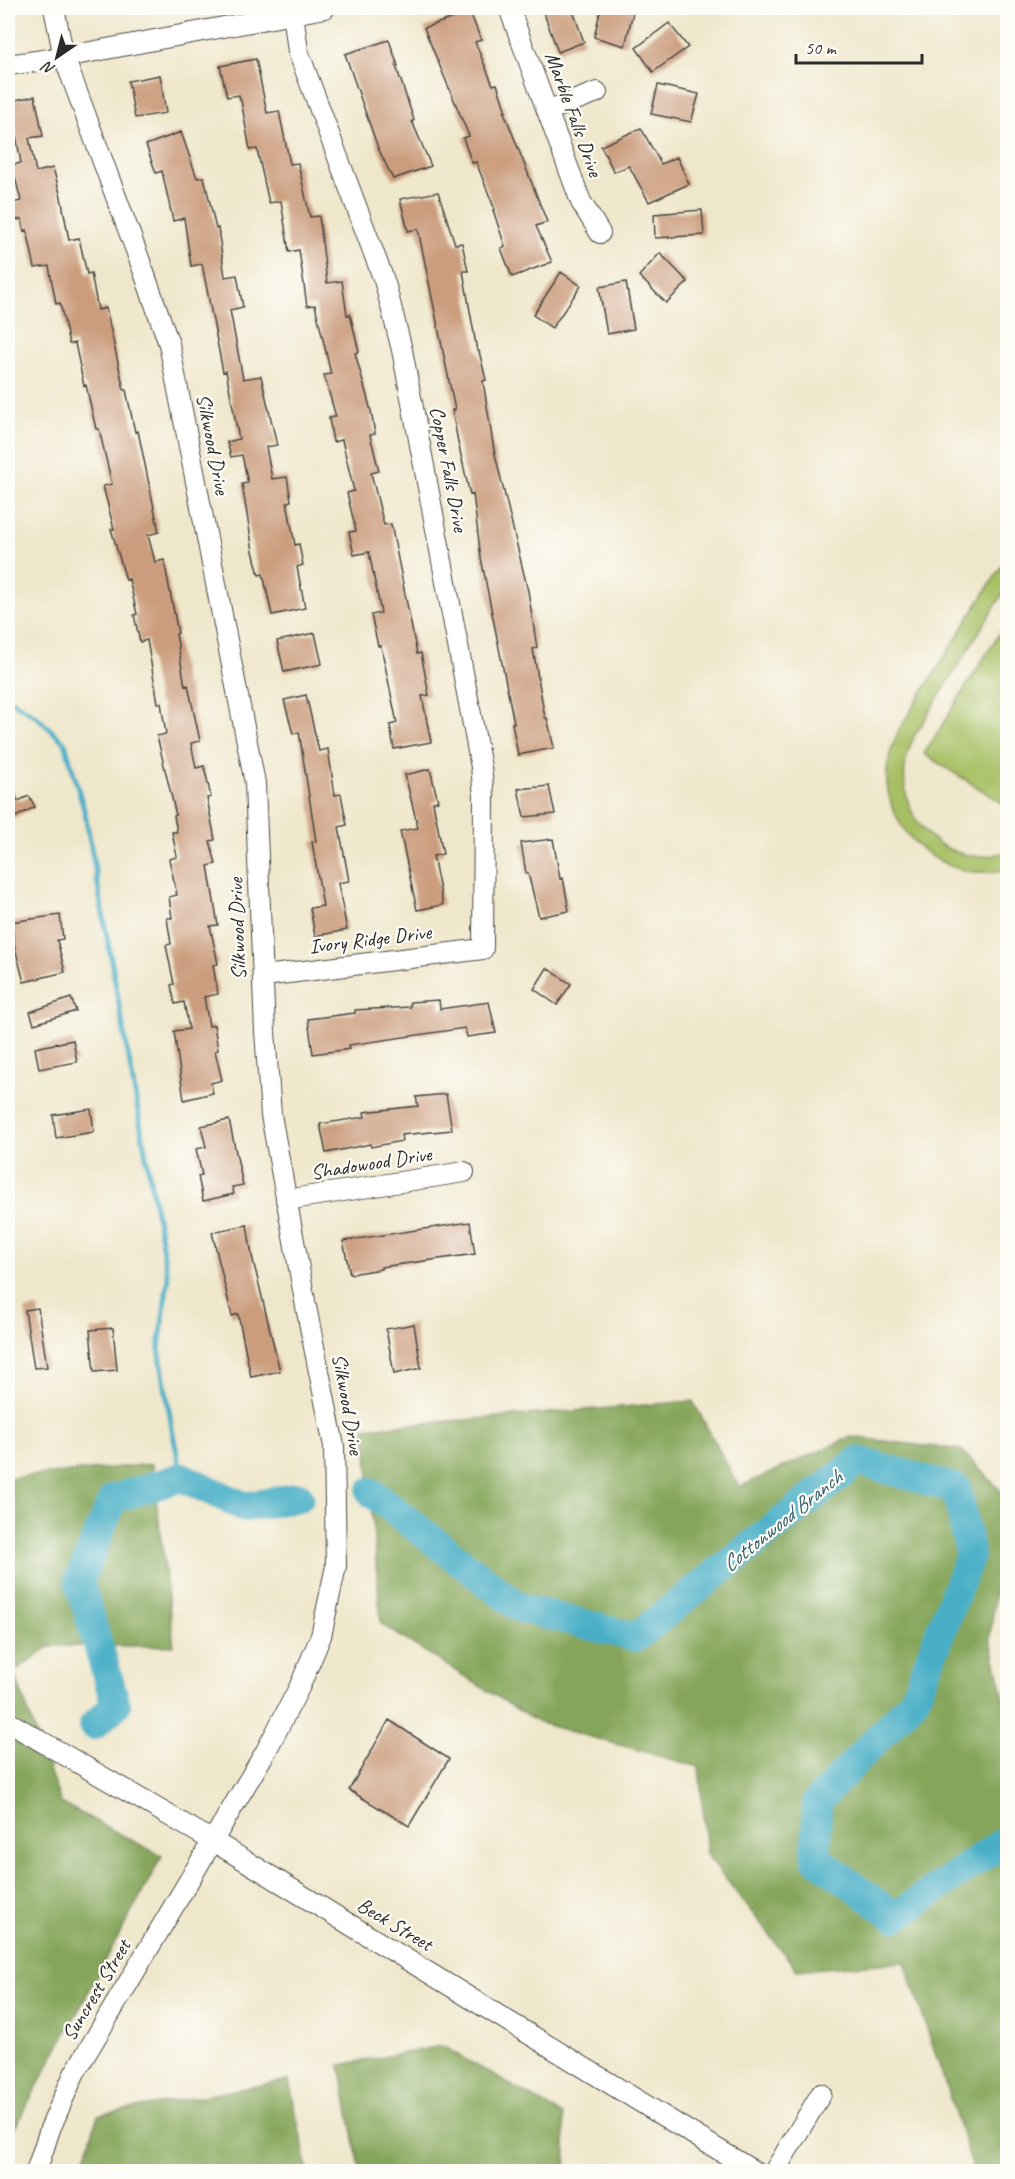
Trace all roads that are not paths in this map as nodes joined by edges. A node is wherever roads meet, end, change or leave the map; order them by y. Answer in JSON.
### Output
{"nodes":[{"id":1,"x":54,"y":8,"type":"edge"},
{"id":2,"x":325,"y":8,"type":"edge"},
{"id":3,"x":508,"y":8,"type":"edge"},
{"id":4,"x":294,"y":13,"type":"junction"},
{"id":5,"x":64,"y":57,"type":"junction"},
{"id":6,"x":8,"y":65,"type":"edge"},
{"id":7,"x":597,"y":92,"type":"dead end"},
{"id":8,"x":547,"y":111,"type":"junction"},
{"id":9,"x":600,"y":233,"type":"dead end"},
{"id":10,"x":483,"y":949,"type":"joint"},
{"id":11,"x":264,"y":976,"type":"junction"},
{"id":12,"x":464,"y":1172,"type":"dead end"},
{"id":13,"x":286,"y":1200,"type":"junction"},
{"id":14,"x":8,"y":1722,"type":"edge"},
{"id":15,"x":213,"y":1840,"type":"junction"},
{"id":16,"x":820,"y":2094,"type":"dead end"},
{"id":17,"x":36,"y":2172,"type":"edge"},
{"id":18,"x":755,"y":2172,"type":"edge"},
{"id":19,"x":774,"y":2172,"type":"edge"}],
"edges":[{"from":1,"to":5,"type":"street","name":"Silkwood Drive"},
{"from":2,"to":4,"type":"street"},
{"from":3,"to":8,"type":"street","name":"Marble Falls Drive"},
{"from":4,"to":5,"type":"street"},
{"from":4,"to":10,"type":"street","name":"Copper Falls Drive"},
{"from":5,"to":6,"type":"street"},
{"from":5,"to":11,"type":"street","name":"Silkwood Drive"},
{"from":7,"to":8,"type":"street"},
{"from":8,"to":9,"type":"street","name":"Marble Falls Drive"},
{"from":10,"to":11,"type":"street","name":"Ivory Ridge Drive"},
{"from":11,"to":13,"type":"street","name":"Silkwood Drive"},
{"from":12,"to":13,"type":"street","name":"Shadowood Drive"},
{"from":13,"to":15,"type":"street","name":"Silkwood Drive"},
{"from":14,"to":15,"type":"street","name":"Beck Street"},
{"from":15,"to":17,"type":"street","name":"Suncrest Street"},
{"from":15,"to":18,"type":"street","name":"Beck Street"},
{"from":16,"to":19,"type":"street"}]}
